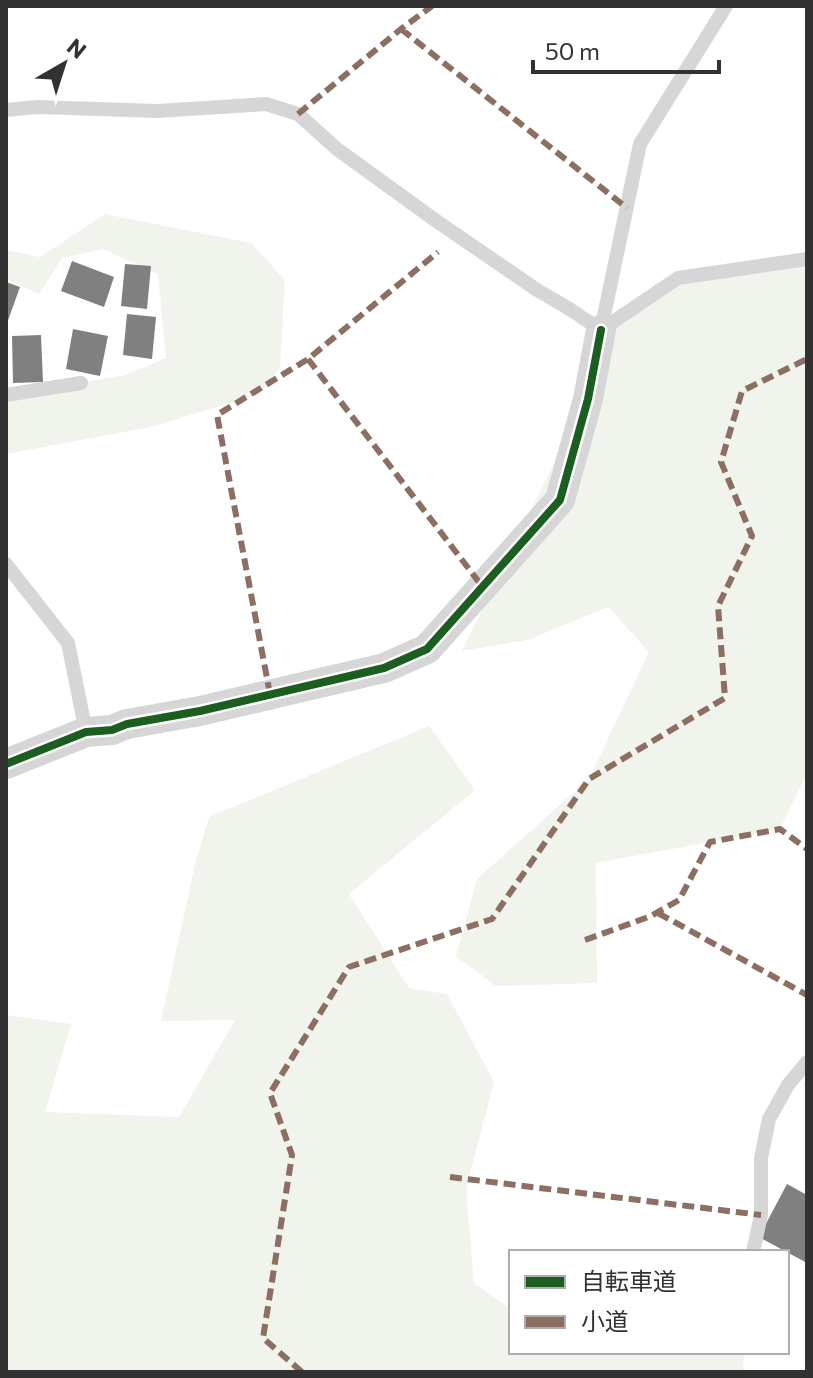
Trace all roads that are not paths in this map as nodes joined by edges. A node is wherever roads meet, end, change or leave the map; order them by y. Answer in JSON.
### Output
{"nodes":[{"id":1,"x":726,"y":6,"type":"edge"},
{"id":2,"x":6,"y":110,"type":"edge"},
{"id":3,"x":807,"y":259,"type":"edge"},
{"id":4,"x":601,"y":330,"type":"junction"},
{"id":5,"x":81,"y":383,"type":"dead end"},
{"id":6,"x":6,"y":395,"type":"edge"},
{"id":7,"x":7,"y":568,"type":"edge"},
{"id":8,"x":86,"y":732,"type":"junction"},
{"id":9,"x":6,"y":764,"type":"edge"},
{"id":10,"x":807,"y":1062,"type":"edge"},
{"id":11,"x":753,"y":1250,"type":"edge"}],
"edges":[{"from":1,"to":4,"type":"lane"},
{"from":2,"to":4,"type":"lane"},
{"from":3,"to":4,"type":"lane"},
{"from":4,"to":8,"type":"street"},
{"from":5,"to":6,"type":"lane"},
{"from":7,"to":8,"type":"lane"},
{"from":8,"to":9,"type":"street"},
{"from":10,"to":11,"type":"lane"}]}
